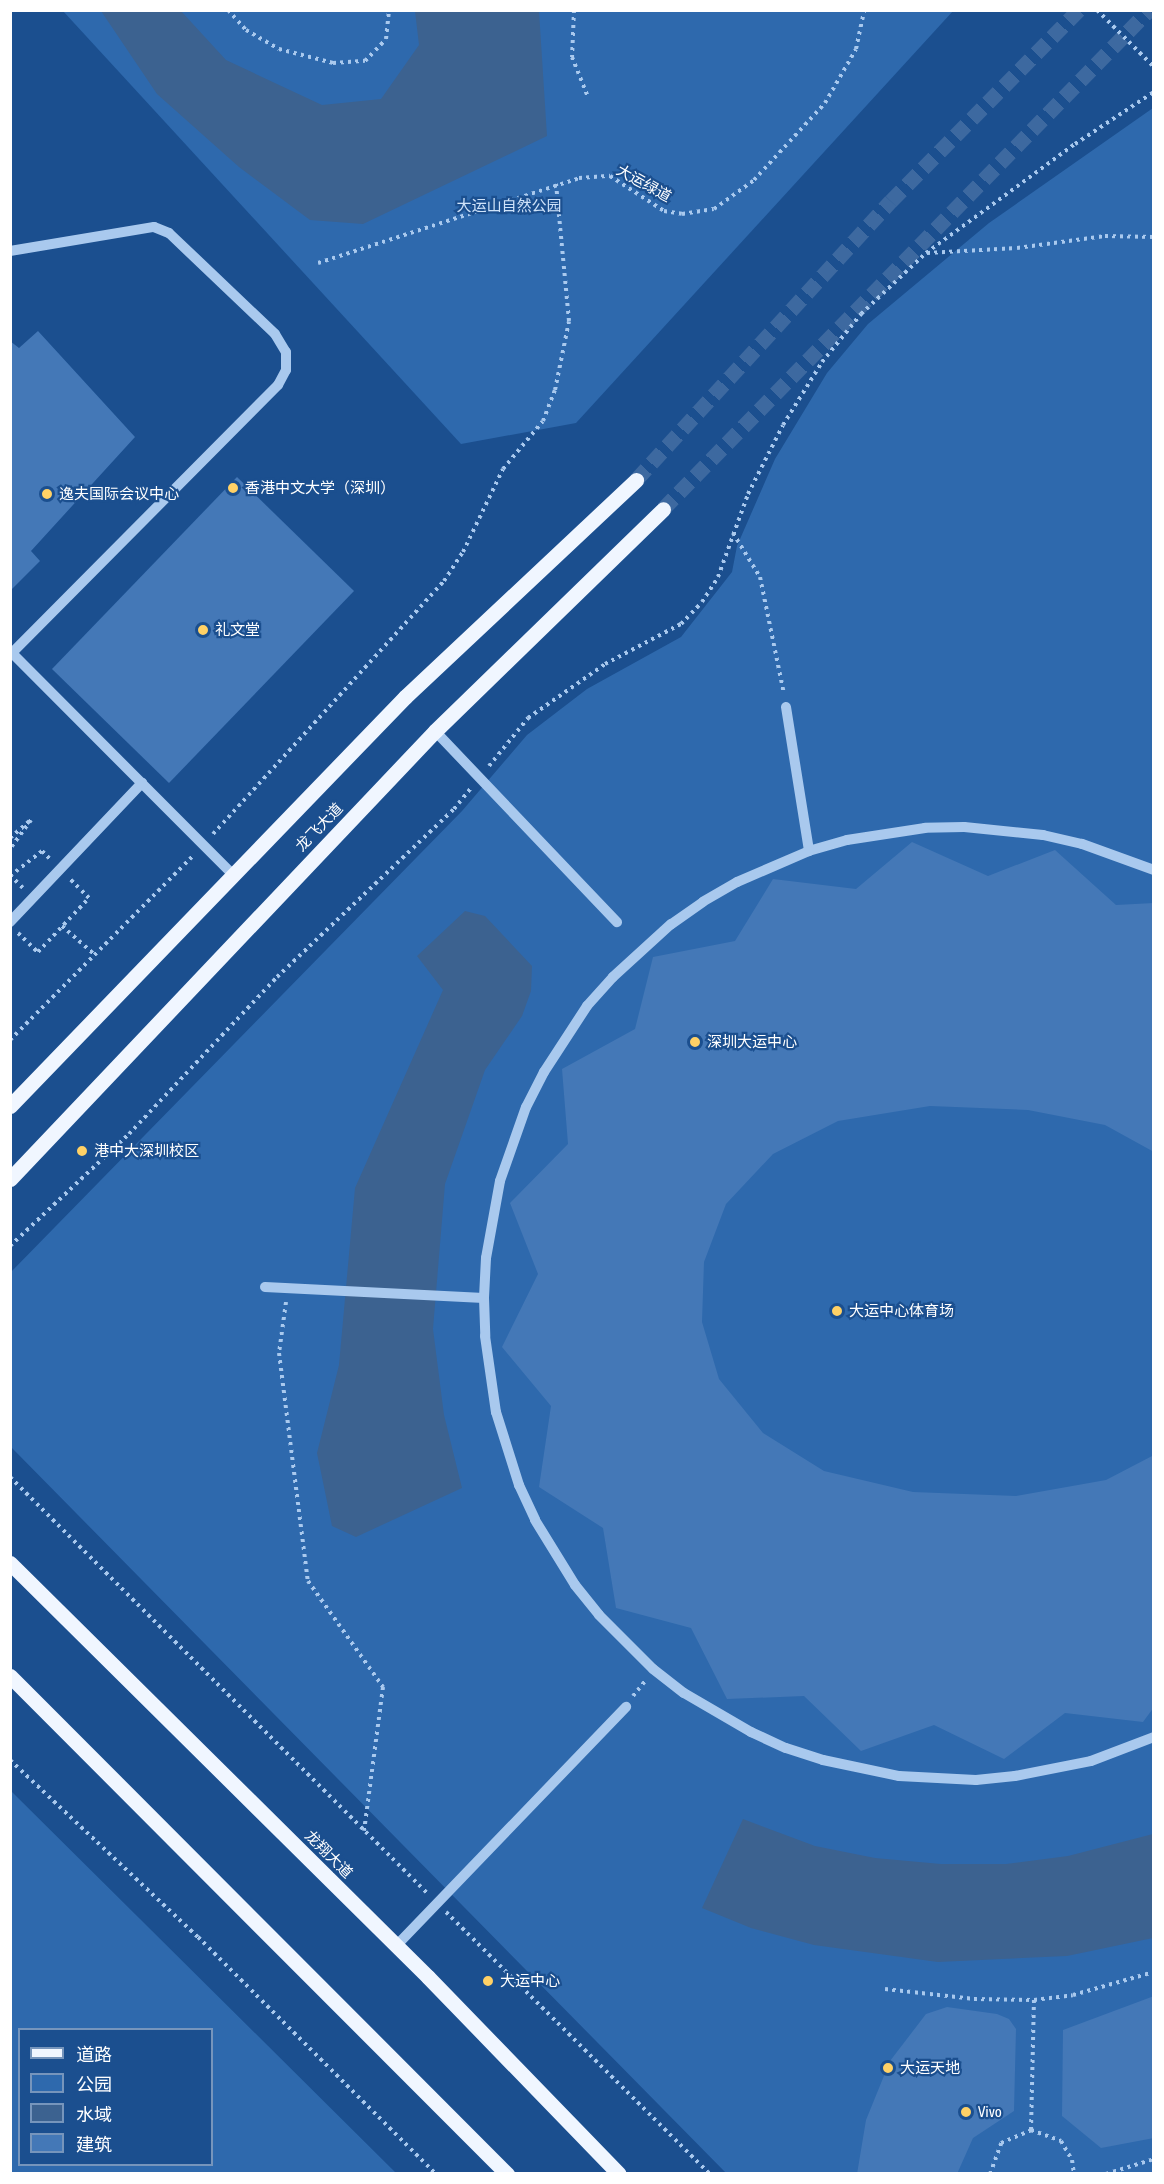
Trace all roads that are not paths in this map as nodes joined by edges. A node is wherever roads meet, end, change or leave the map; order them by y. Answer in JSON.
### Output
{"nodes":[{"id":1,"x":10,"y":251,"type":"edge"},
{"id":2,"x":636,"y":480,"type":"tunnel mouth"},
{"id":3,"x":663,"y":509,"type":"tunnel mouth"},
{"id":4,"x":11,"y":652,"type":"edge"},
{"id":5,"x":786,"y":707,"type":"road end"},
{"id":6,"x":435,"y":731,"type":"junction"},
{"id":7,"x":141,"y":783,"type":"junction"},
{"id":8,"x":809,"y":851,"type":"junction"},
{"id":9,"x":1154,"y":870,"type":"edge"},
{"id":10,"x":233,"y":875,"type":"junction"},
{"id":11,"x":617,"y":922,"type":"dead end"},
{"id":12,"x":10,"y":924,"type":"edge"},
{"id":13,"x":10,"y":1106,"type":"edge"},
{"id":14,"x":10,"y":1179,"type":"edge"},
{"id":15,"x":265,"y":1287,"type":"dead end"},
{"id":16,"x":484,"y":1298,"type":"junction"},
{"id":17,"x":10,"y":1563,"type":"edge"},
{"id":18,"x":10,"y":1676,"type":"edge"},
{"id":19,"x":626,"y":1707,"type":"road end"},
{"id":20,"x":1154,"y":1737,"type":"edge"},
{"id":21,"x":396,"y":1946,"type":"junction"},
{"id":22,"x":507,"y":2174,"type":"edge"},
{"id":23,"x":619,"y":2174,"type":"edge"}],
"edges":[{"from":1,"to":4,"type":"street"},
{"from":2,"to":10,"type":"main road","name":"龙飞大道"},
{"from":3,"to":6,"type":"main road","name":"龙飞大道"},
{"from":4,"to":7,"type":"street"},
{"from":5,"to":8,"type":"street"},
{"from":6,"to":11,"type":"street"},
{"from":6,"to":14,"type":"main road","name":"龙飞大道"},
{"from":7,"to":10,"type":"street"},
{"from":7,"to":12,"type":"street"},
{"from":8,"to":9,"type":"street"},
{"from":8,"to":16,"type":"street"},
{"from":10,"to":13,"type":"main road","name":"龙飞大道"},
{"from":15,"to":16,"type":"street"},
{"from":16,"to":20,"type":"street"},
{"from":17,"to":21,"type":"main road","name":"龙翔大道"},
{"from":18,"to":22,"type":"main road"},
{"from":19,"to":21,"type":"street"},
{"from":21,"to":23,"type":"main road","name":"龙翔大道"}]}
